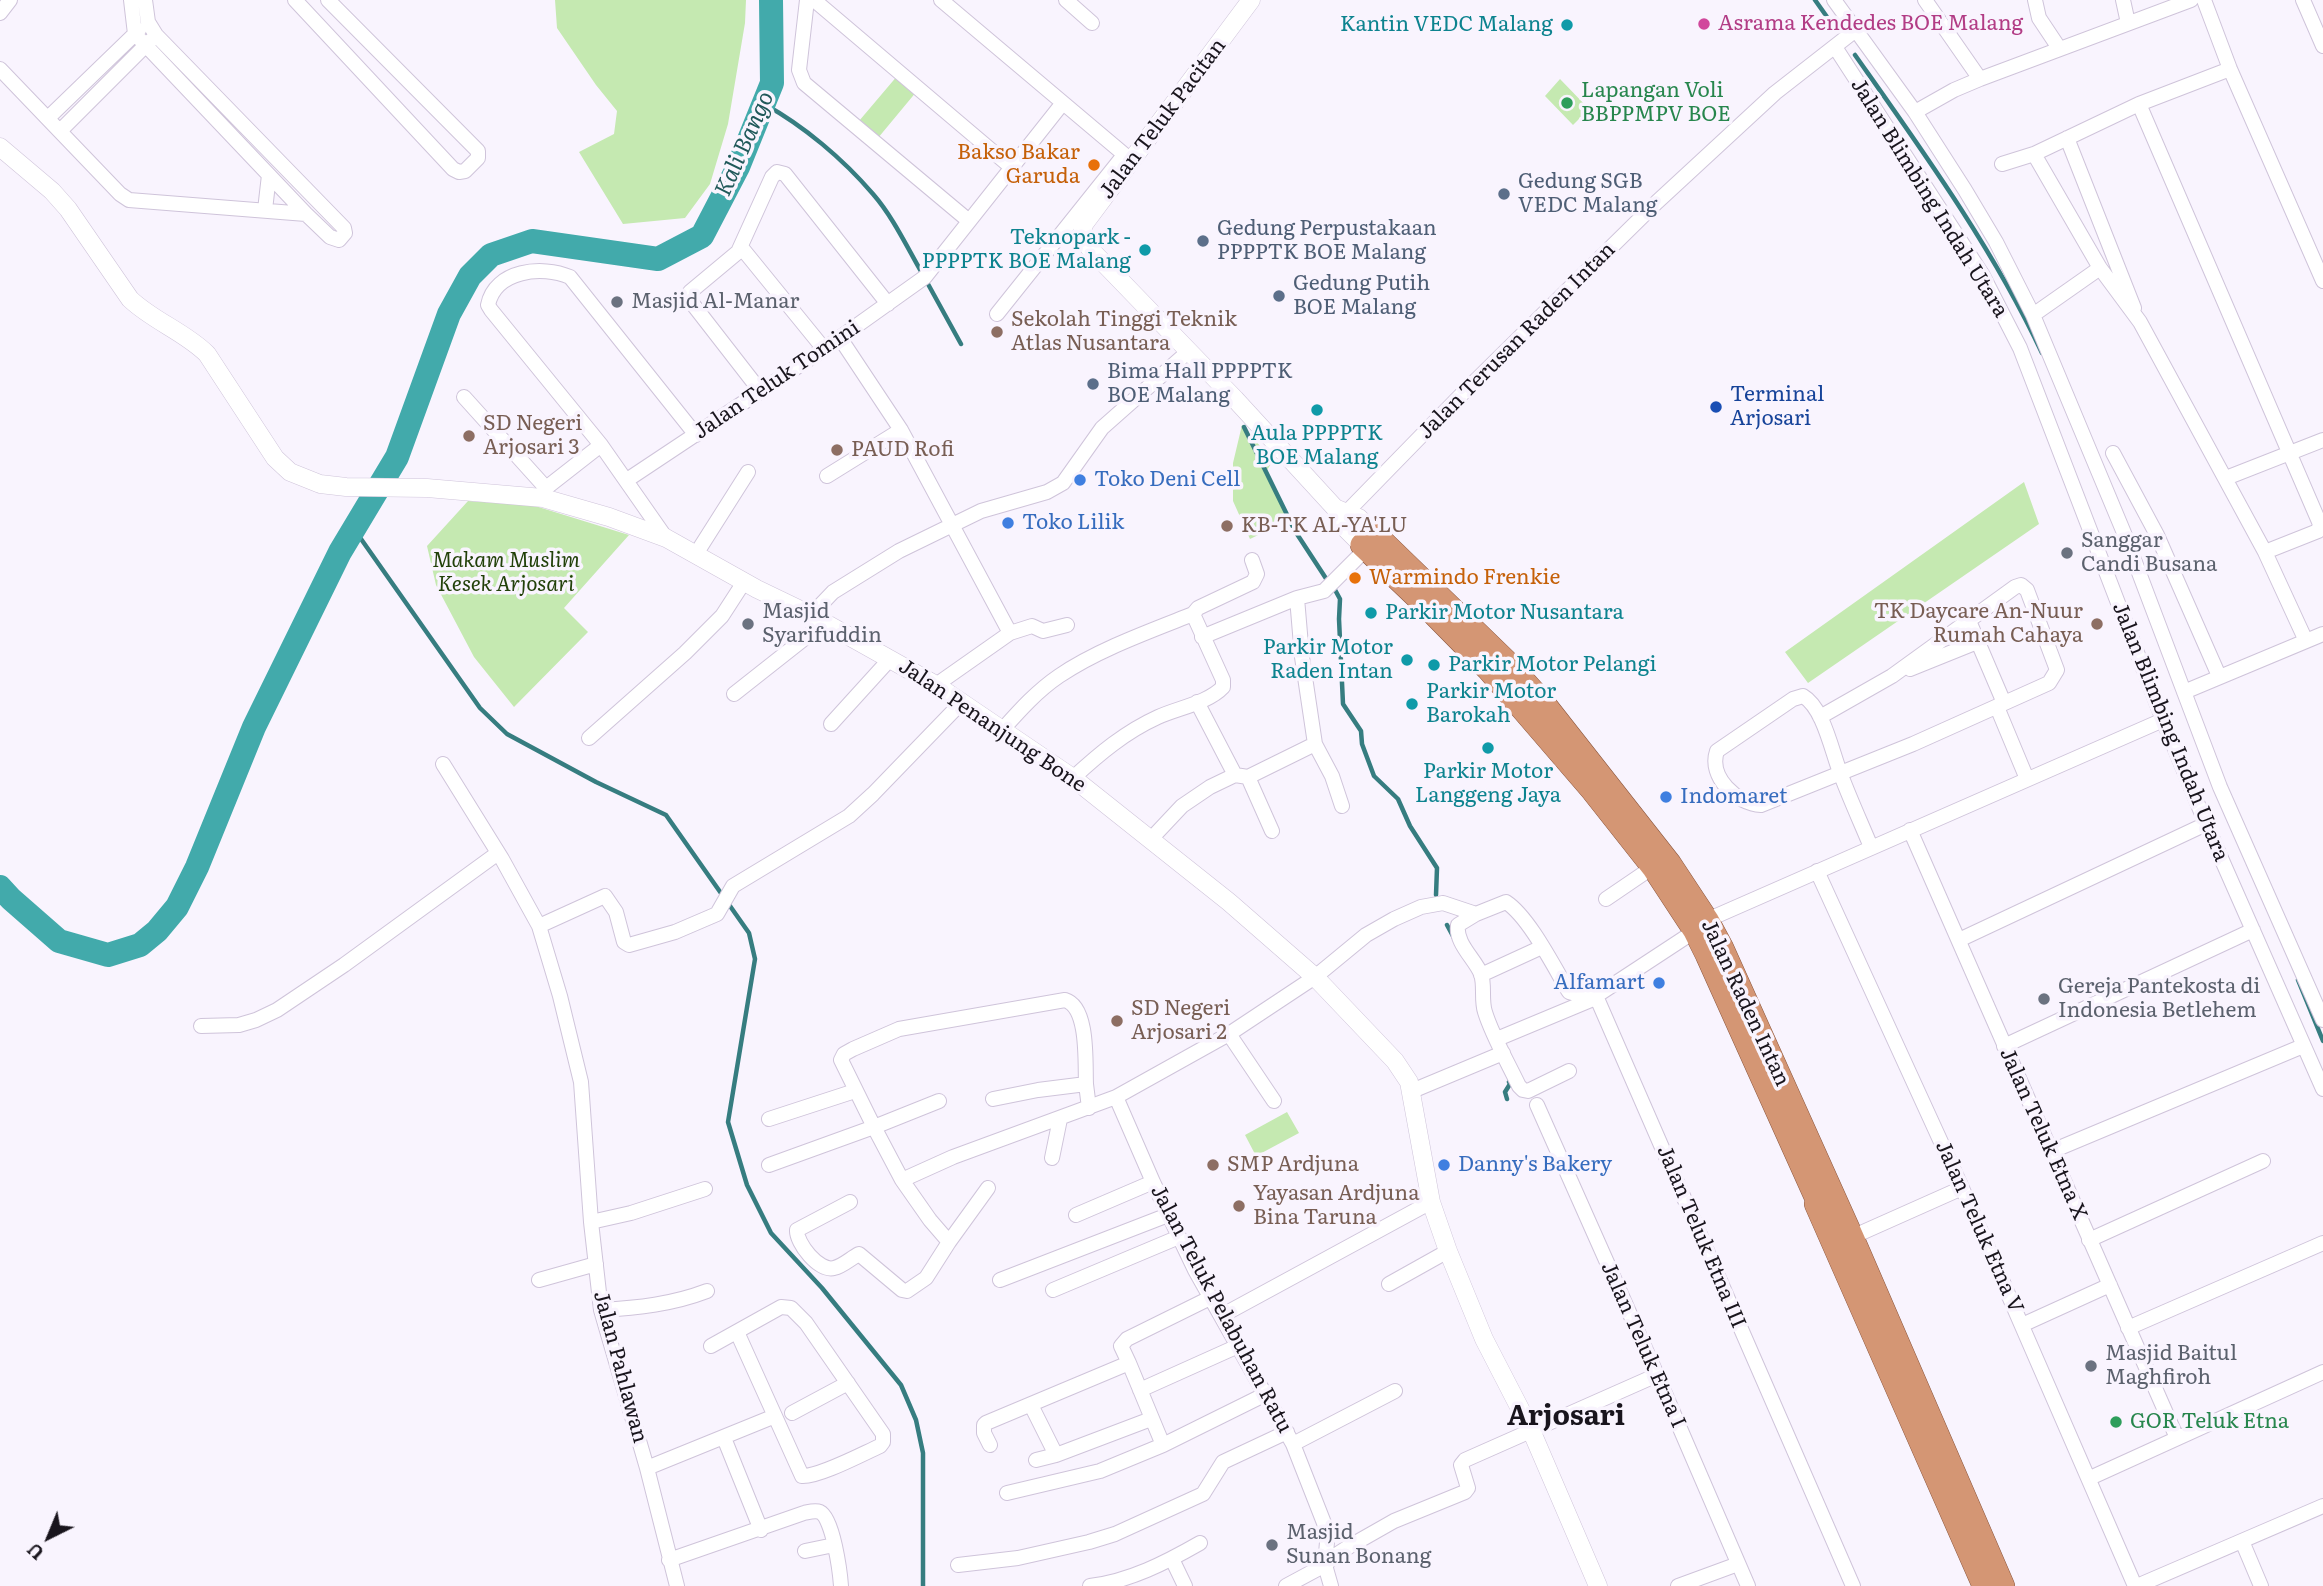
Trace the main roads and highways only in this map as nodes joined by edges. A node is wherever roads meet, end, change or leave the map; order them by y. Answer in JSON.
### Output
{"nodes":[{"id":1,"x":1367,"y":542,"type":"road end"},
{"id":2,"x":1515,"y":685,"type":"junction"},
{"id":3,"x":1701,"y":926,"type":"junction"},
{"id":4,"x":1984,"y":1586,"type":"edge"},
{"id":5,"x":2003,"y":1586,"type":"edge"}],
"edges":[{"from":1,"to":2,"type":"highway","name":"Jalan Raden Intan"},
{"from":2,"to":3,"type":"highway","name":"Jalan Raden Intan"},
{"from":2,"to":3,"type":"highway","name":"Jalan Raden Intan"},
{"from":3,"to":4,"type":"highway","name":"Jalan Raden Intan"},
{"from":3,"to":5,"type":"highway","name":"Jalan Raden Intan"}]}
